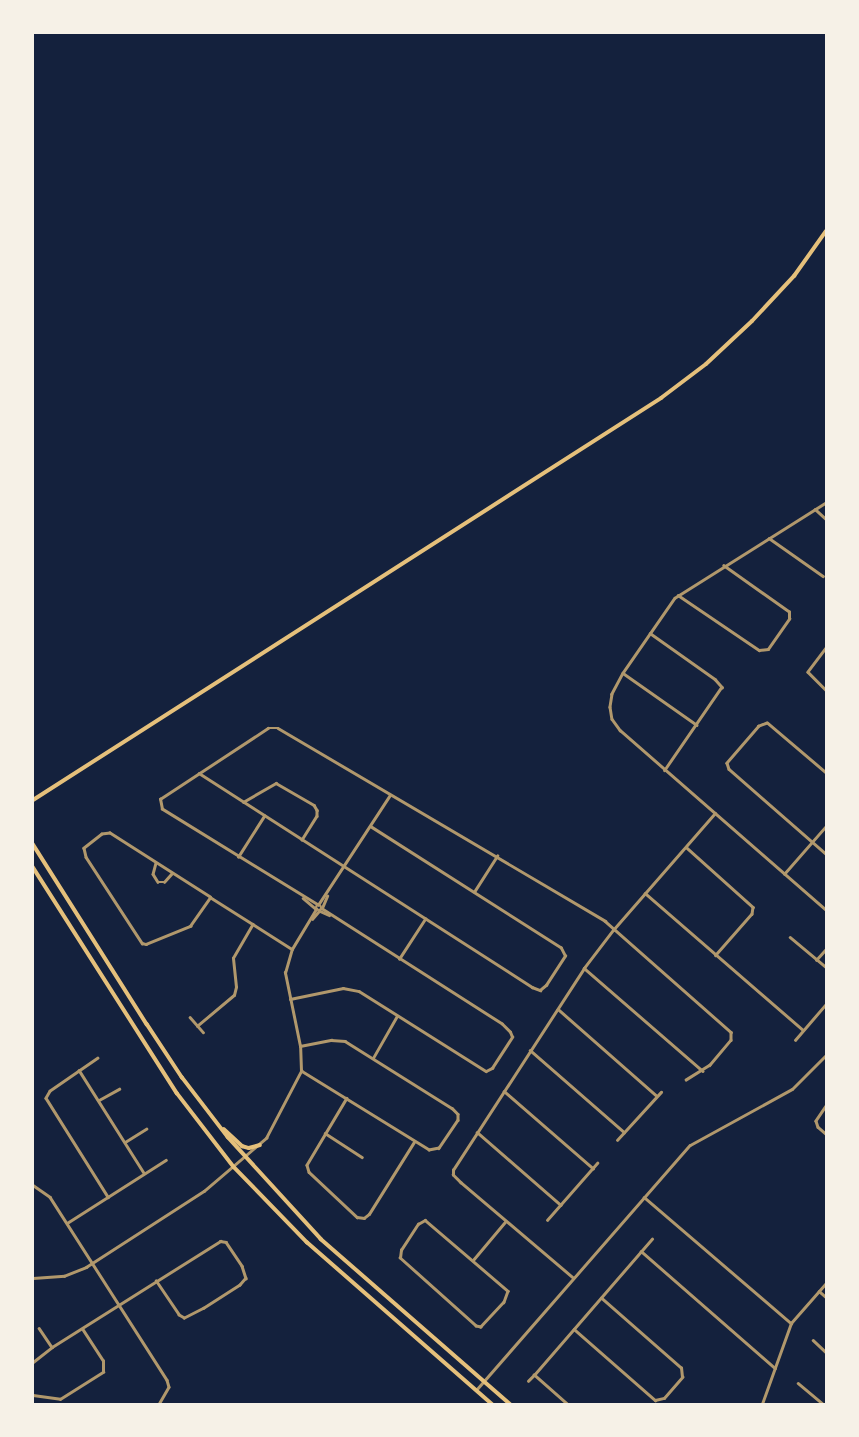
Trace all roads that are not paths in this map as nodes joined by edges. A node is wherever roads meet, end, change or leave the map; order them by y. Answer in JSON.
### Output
{"nodes":[{"id":1,"x":826,"y":231,"type":"edge"},
{"id":2,"x":826,"y":503,"type":"edge"},
{"id":3,"x":815,"y":510,"type":"junction"},
{"id":4,"x":826,"y":519,"type":"edge"},
{"id":5,"x":769,"y":538,"type":"junction"},
{"id":6,"x":723,"y":566,"type":"junction"},
{"id":7,"x":823,"y":576,"type":"dead end"},
{"id":8,"x":678,"y":595,"type":"junction"},
{"id":9,"x":650,"y":633,"type":"junction"},
{"id":10,"x":826,"y":648,"type":"edge"},
{"id":11,"x":623,"y":673,"type":"junction"},
{"id":12,"x":826,"y":690,"type":"edge"},
{"id":13,"x":696,"y":725,"type":"junction"},
{"id":14,"x":665,"y":770,"type":"junction"},
{"id":15,"x":199,"y":773,"type":"junction"},
{"id":16,"x":826,"y":773,"type":"edge"},
{"id":17,"x":390,"y":796,"type":"junction"},
{"id":18,"x":33,"y":800,"type":"edge"},
{"id":19,"x":243,"y":802,"type":"junction"},
{"id":20,"x":715,"y":813,"type":"junction"},
{"id":21,"x":264,"y":816,"type":"junction"},
{"id":22,"x":826,"y":826,"type":"edge"},
{"id":23,"x":371,"y":828,"type":"junction"},
{"id":24,"x":302,"y":840,"type":"junction"},
{"id":25,"x":812,"y":843,"type":"junction"},
{"id":26,"x":33,"y":844,"type":"edge"},
{"id":27,"x":686,"y":847,"type":"junction"},
{"id":28,"x":826,"y":854,"type":"edge"},
{"id":29,"x":497,"y":856,"type":"junction"},
{"id":30,"x":238,"y":857,"type":"junction"},
{"id":31,"x":156,"y":863,"type":"junction"},
{"id":32,"x":33,"y":867,"type":"edge"},
{"id":33,"x":345,"y":868,"type":"junction"},
{"id":34,"x":172,"y":873,"type":"junction"},
{"id":35,"x":784,"y":874,"type":"junction"},
{"id":36,"x":474,"y":892,"type":"junction"},
{"id":37,"x":645,"y":893,"type":"junction"},
{"id":38,"x":328,"y":894,"type":"junction"},
{"id":39,"x":210,"y":897,"type":"junction"},
{"id":40,"x":317,"y":907,"type":"junction"},
{"id":41,"x":321,"y":910,"type":"junction"},
{"id":42,"x":826,"y":910,"type":"edge"},
{"id":43,"x":425,"y":919,"type":"junction"},
{"id":44,"x":310,"y":920,"type":"junction"},
{"id":45,"x":253,"y":924,"type":"junction"},
{"id":46,"x":613,"y":930,"type":"junction"},
{"id":47,"x":790,"y":937,"type":"dead end"},
{"id":48,"x":292,"y":949,"type":"junction"},
{"id":49,"x":826,"y":949,"type":"edge"},
{"id":50,"x":716,"y":955,"type":"junction"},
{"id":51,"x":399,"y":960,"type":"junction"},
{"id":52,"x":816,"y":960,"type":"junction"},
{"id":53,"x":584,"y":968,"type":"junction"},
{"id":54,"x":826,"y":968,"type":"edge"},
{"id":55,"x":290,"y":999,"type":"junction"},
{"id":56,"x":826,"y":1004,"type":"edge"},
{"id":57,"x":558,"y":1009,"type":"junction"},
{"id":58,"x":398,"y":1016,"type":"junction"},
{"id":59,"x":190,"y":1017,"type":"dead end"},
{"id":60,"x":197,"y":1026,"type":"junction"},
{"id":61,"x":803,"y":1030,"type":"junction"},
{"id":62,"x":203,"y":1032,"type":"dead end"},
{"id":63,"x":794,"y":1040,"type":"dead end"},
{"id":64,"x":300,"y":1046,"type":"junction"},
{"id":65,"x":530,"y":1050,"type":"junction"},
{"id":66,"x":826,"y":1055,"type":"edge"},
{"id":67,"x":98,"y":1058,"type":"dead end"},
{"id":68,"x":373,"y":1058,"type":"junction"},
{"id":69,"x":79,"y":1070,"type":"junction"},
{"id":70,"x":301,"y":1071,"type":"junction"},
{"id":71,"x":703,"y":1071,"type":"junction"},
{"id":72,"x":686,"y":1080,"type":"dead end"},
{"id":73,"x":119,"y":1089,"type":"dead end"},
{"id":74,"x":504,"y":1091,"type":"junction"},
{"id":75,"x":662,"y":1092,"type":"dead end"},
{"id":76,"x":656,"y":1095,"type":"junction"},
{"id":77,"x":347,"y":1098,"type":"junction"},
{"id":78,"x":99,"y":1100,"type":"junction"},
{"id":79,"x":826,"y":1106,"type":"edge"},
{"id":80,"x":219,"y":1127,"type":"junction"},
{"id":81,"x":146,"y":1129,"type":"dead end"},
{"id":82,"x":477,"y":1132,"type":"junction"},
{"id":83,"x":624,"y":1132,"type":"junction"},
{"id":84,"x":325,"y":1133,"type":"junction"},
{"id":85,"x":826,"y":1134,"type":"edge"},
{"id":86,"x":617,"y":1140,"type":"dead end"},
{"id":87,"x":126,"y":1142,"type":"junction"},
{"id":88,"x":414,"y":1142,"type":"junction"},
{"id":89,"x":260,"y":1145,"type":"junction"},
{"id":90,"x":362,"y":1157,"type":"dead end"},
{"id":91,"x":246,"y":1158,"type":"junction"},
{"id":92,"x":166,"y":1160,"type":"dead end"},
{"id":93,"x":597,"y":1163,"type":"dead end"},
{"id":94,"x":234,"y":1167,"type":"junction"},
{"id":95,"x":592,"y":1168,"type":"junction"},
{"id":96,"x":144,"y":1173,"type":"junction"},
{"id":97,"x":33,"y":1185,"type":"edge"},
{"id":98,"x":644,"y":1197,"type":"junction"},
{"id":99,"x":108,"y":1198,"type":"junction"},
{"id":100,"x":561,"y":1205,"type":"junction"},
{"id":101,"x":547,"y":1220,"type":"dead end"},
{"id":102,"x":505,"y":1222,"type":"junction"},
{"id":103,"x":67,"y":1223,"type":"junction"},
{"id":104,"x":652,"y":1239,"type":"dead end"},
{"id":105,"x":641,"y":1251,"type":"junction"},
{"id":106,"x":473,"y":1260,"type":"junction"},
{"id":107,"x":92,"y":1263,"type":"junction"},
{"id":108,"x":33,"y":1278,"type":"edge"},
{"id":109,"x":573,"y":1278,"type":"junction"},
{"id":110,"x":156,"y":1281,"type":"junction"},
{"id":111,"x":826,"y":1283,"type":"edge"},
{"id":112,"x":819,"y":1291,"type":"junction"},
{"id":113,"x":826,"y":1297,"type":"edge"},
{"id":114,"x":601,"y":1298,"type":"junction"},
{"id":115,"x":118,"y":1305,"type":"junction"},
{"id":116,"x":791,"y":1323,"type":"junction"},
{"id":117,"x":39,"y":1328,"type":"dead end"},
{"id":118,"x":82,"y":1329,"type":"junction"},
{"id":119,"x":574,"y":1329,"type":"junction"},
{"id":120,"x":813,"y":1340,"type":"dead end"},
{"id":121,"x":52,"y":1347,"type":"junction"},
{"id":122,"x":826,"y":1352,"type":"edge"},
{"id":123,"x":33,"y":1362,"type":"edge"},
{"id":124,"x":776,"y":1368,"type":"junction"},
{"id":125,"x":534,"y":1375,"type":"junction"},
{"id":126,"x":484,"y":1381,"type":"junction"},
{"id":127,"x":528,"y":1381,"type":"dead end"},
{"id":128,"x":798,"y":1383,"type":"dead end"},
{"id":129,"x":476,"y":1390,"type":"junction"},
{"id":130,"x":33,"y":1395,"type":"edge"},
{"id":131,"x":159,"y":1404,"type":"edge"},
{"id":132,"x":492,"y":1404,"type":"edge"},
{"id":133,"x":510,"y":1404,"type":"edge"},
{"id":134,"x":568,"y":1404,"type":"edge"},
{"id":135,"x":762,"y":1404,"type":"edge"},
{"id":136,"x":824,"y":1404,"type":"edge"}],
"edges":[{"from":1,"to":18,"type":"main road"},
{"from":2,"to":3,"type":"street"},
{"from":3,"to":4,"type":"street"},
{"from":3,"to":5,"type":"street"},
{"from":5,"to":6,"type":"street"},
{"from":5,"to":7,"type":"street"},
{"from":6,"to":8,"type":"street"},
{"from":6,"to":8,"type":"street"},
{"from":8,"to":9,"type":"street"},
{"from":9,"to":11,"type":"street"},
{"from":9,"to":13,"type":"street"},
{"from":10,"to":12,"type":"street"},
{"from":11,"to":13,"type":"street"},
{"from":11,"to":14,"type":"street"},
{"from":13,"to":14,"type":"street"},
{"from":14,"to":20,"type":"street"},
{"from":15,"to":17,"type":"street"},
{"from":15,"to":19,"type":"street"},
{"from":15,"to":30,"type":"street"},
{"from":16,"to":25,"type":"street"},
{"from":17,"to":23,"type":"street"},
{"from":17,"to":29,"type":"street"},
{"from":19,"to":21,"type":"street"},
{"from":19,"to":24,"type":"street"},
{"from":20,"to":27,"type":"street"},
{"from":20,"to":35,"type":"street"},
{"from":21,"to":24,"type":"street"},
{"from":21,"to":30,"type":"street"},
{"from":22,"to":25,"type":"street"},
{"from":23,"to":33,"type":"street"},
{"from":23,"to":36,"type":"street"},
{"from":24,"to":33,"type":"street"},
{"from":25,"to":28,"type":"street"},
{"from":25,"to":35,"type":"street"},
{"from":26,"to":80,"type":"main road"},
{"from":27,"to":37,"type":"street"},
{"from":27,"to":50,"type":"street"},
{"from":29,"to":36,"type":"street"},
{"from":29,"to":46,"type":"street"},
{"from":30,"to":40,"type":"street"},
{"from":31,"to":34,"type":"street"},
{"from":31,"to":34,"type":"street"},
{"from":31,"to":39,"type":"street"},
{"from":32,"to":94,"type":"main road"},
{"from":33,"to":38,"type":"street"},
{"from":33,"to":43,"type":"street"},
{"from":34,"to":39,"type":"street"},
{"from":35,"to":42,"type":"street"},
{"from":36,"to":43,"type":"street"},
{"from":37,"to":46,"type":"street"},
{"from":37,"to":50,"type":"street"},
{"from":38,"to":40,"type":"street"},
{"from":38,"to":41,"type":"street"},
{"from":39,"to":45,"type":"street"},
{"from":40,"to":41,"type":"street"},
{"from":40,"to":41,"type":"street"},
{"from":40,"to":44,"type":"street"},
{"from":41,"to":44,"type":"street"},
{"from":41,"to":51,"type":"street"},
{"from":43,"to":51,"type":"street"},
{"from":44,"to":48,"type":"street"},
{"from":45,"to":48,"type":"street"},
{"from":45,"to":60,"type":"street"},
{"from":46,"to":53,"type":"street"},
{"from":46,"to":71,"type":"street"},
{"from":47,"to":52,"type":"street"},
{"from":48,"to":55,"type":"street"},
{"from":49,"to":52,"type":"street"},
{"from":50,"to":61,"type":"street"},
{"from":51,"to":58,"type":"street"},
{"from":52,"to":54,"type":"street"},
{"from":53,"to":57,"type":"street"},
{"from":53,"to":71,"type":"street"},
{"from":55,"to":58,"type":"street"},
{"from":55,"to":64,"type":"street"},
{"from":56,"to":61,"type":"street"},
{"from":57,"to":65,"type":"street"},
{"from":57,"to":76,"type":"street"},
{"from":58,"to":68,"type":"street"},
{"from":59,"to":60,"type":"street"},
{"from":60,"to":62,"type":"street"},
{"from":61,"to":63,"type":"street"},
{"from":64,"to":68,"type":"street"},
{"from":64,"to":70,"type":"street"},
{"from":65,"to":74,"type":"street"},
{"from":65,"to":83,"type":"street"},
{"from":66,"to":98,"type":"street"},
{"from":67,"to":69,"type":"street"},
{"from":68,"to":88,"type":"street"},
{"from":69,"to":78,"type":"street"},
{"from":69,"to":99,"type":"street"},
{"from":70,"to":77,"type":"street"},
{"from":70,"to":89,"type":"street"},
{"from":71,"to":72,"type":"street"},
{"from":73,"to":78,"type":"street"},
{"from":74,"to":82,"type":"street"},
{"from":74,"to":95,"type":"street"},
{"from":75,"to":76,"type":"street"},
{"from":76,"to":83,"type":"street"},
{"from":77,"to":84,"type":"street"},
{"from":77,"to":88,"type":"street"},
{"from":78,"to":87,"type":"street"},
{"from":79,"to":85,"type":"street"},
{"from":80,"to":89,"type":"main road"},
{"from":80,"to":91,"type":"main road"},
{"from":81,"to":87,"type":"street"},
{"from":82,"to":100,"type":"street"},
{"from":82,"to":102,"type":"street"},
{"from":83,"to":86,"type":"street"},
{"from":84,"to":88,"type":"street"},
{"from":84,"to":90,"type":"street"},
{"from":87,"to":96,"type":"street"},
{"from":89,"to":91,"type":"street"},
{"from":91,"to":94,"type":"street"},
{"from":91,"to":126,"type":"main road"},
{"from":92,"to":96,"type":"street"},
{"from":93,"to":95,"type":"street"},
{"from":94,"to":107,"type":"street"},
{"from":94,"to":129,"type":"main road"},
{"from":95,"to":100,"type":"street"},
{"from":96,"to":99,"type":"street"},
{"from":97,"to":103,"type":"street"},
{"from":98,"to":109,"type":"street"},
{"from":98,"to":116,"type":"street"},
{"from":99,"to":103,"type":"street"},
{"from":100,"to":101,"type":"street"},
{"from":102,"to":106,"type":"street"},
{"from":102,"to":109,"type":"street"},
{"from":103,"to":107,"type":"street"},
{"from":104,"to":105,"type":"street"},
{"from":105,"to":114,"type":"street"},
{"from":105,"to":124,"type":"street"},
{"from":106,"to":106,"type":"street"},
{"from":107,"to":108,"type":"street"},
{"from":107,"to":115,"type":"street"},
{"from":109,"to":126,"type":"street"},
{"from":110,"to":110,"type":"street"},
{"from":110,"to":115,"type":"street"},
{"from":111,"to":112,"type":"street"},
{"from":112,"to":113,"type":"street"},
{"from":112,"to":116,"type":"street"},
{"from":114,"to":119,"type":"street"},
{"from":114,"to":119,"type":"street"},
{"from":115,"to":118,"type":"street"},
{"from":115,"to":131,"type":"street"},
{"from":116,"to":124,"type":"street"},
{"from":117,"to":121,"type":"street"},
{"from":118,"to":121,"type":"street"},
{"from":118,"to":130,"type":"street"},
{"from":119,"to":125,"type":"street"},
{"from":120,"to":122,"type":"street"},
{"from":121,"to":123,"type":"street"},
{"from":124,"to":135,"type":"street"},
{"from":125,"to":127,"type":"street"},
{"from":125,"to":134,"type":"street"},
{"from":126,"to":129,"type":"street"},
{"from":126,"to":133,"type":"main road"},
{"from":128,"to":136,"type":"street"},
{"from":129,"to":132,"type":"main road"}]}
